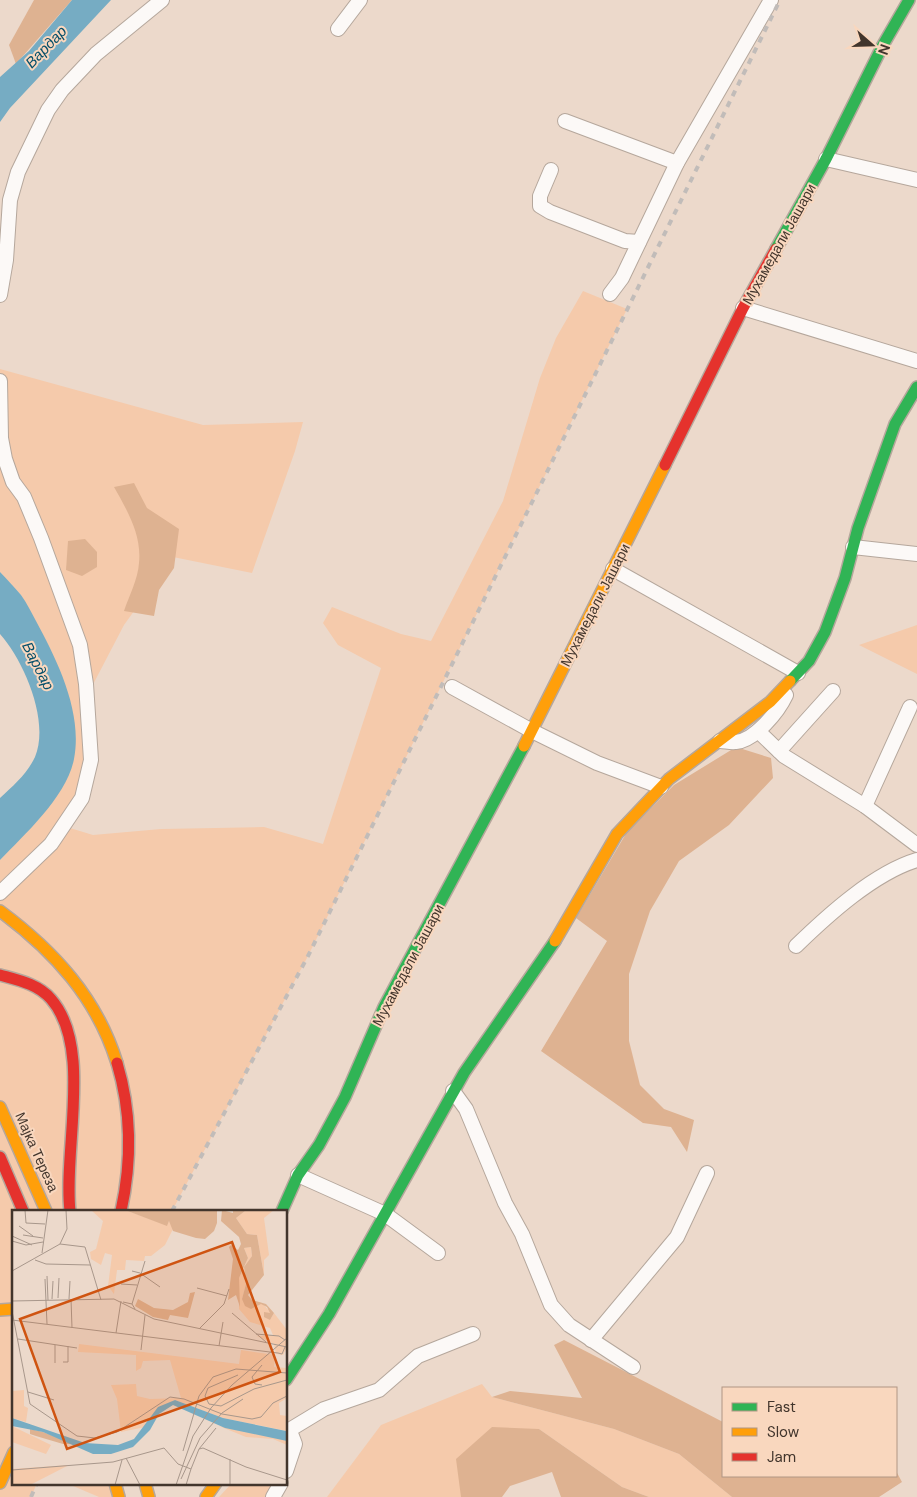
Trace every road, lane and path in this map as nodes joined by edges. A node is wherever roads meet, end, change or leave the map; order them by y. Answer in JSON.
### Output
{"nodes":[{"id":1,"x":162,"y":0,"type":"edge"},
{"id":2,"x":360,"y":0,"type":"edge"},
{"id":3,"x":771,"y":0,"type":"edge"},
{"id":4,"x":909,"y":0,"type":"edge"},
{"id":5,"x":338,"y":29,"type":"dead end"},
{"id":6,"x":564,"y":121,"type":"dead end"},
{"id":7,"x":826,"y":159,"type":"junction"},
{"id":8,"x":677,"y":163,"type":"junction"},
{"id":9,"x":551,"y":170,"type":"dead end"},
{"id":10,"x":917,"y":180,"type":"edge"},
{"id":11,"x":640,"y":242,"type":"junction"},
{"id":12,"x":610,"y":294,"type":"dead end"},
{"id":13,"x":0,"y":295,"type":"edge"},
{"id":14,"x":743,"y":308,"type":"junction"},
{"id":15,"x":917,"y":361,"type":"edge"},
{"id":16,"x":0,"y":381,"type":"edge"},
{"id":17,"x":917,"y":387,"type":"edge"},
{"id":18,"x":853,"y":547,"type":"junction"},
{"id":19,"x":917,"y":554,"type":"edge"},
{"id":20,"x":614,"y":570,"type":"junction"},
{"id":21,"x":795,"y":676,"type":"junction"},
{"id":22,"x":452,"y":687,"type":"dead end"},
{"id":23,"x":833,"y":691,"type":"dead end"},
{"id":24,"x":910,"y":707,"type":"dead end"},
{"id":25,"x":532,"y":731,"type":"junction"},
{"id":26,"x":758,"y":731,"type":"junction"},
{"id":27,"x":720,"y":740,"type":"junction"},
{"id":28,"x":779,"y":751,"type":"junction"},
{"id":29,"x":661,"y":788,"type":"junction"},
{"id":30,"x":866,"y":806,"type":"junction"},
{"id":31,"x":916,"y":843,"type":"edge"},
{"id":32,"x":917,"y":860,"type":"edge"},
{"id":33,"x":0,"y":893,"type":"edge"},
{"id":34,"x":0,"y":911,"type":"edge"},
{"id":35,"x":796,"y":946,"type":"dead end"},
{"id":36,"x":0,"y":975,"type":"edge"},
{"id":37,"x":453,"y":1092,"type":"junction"},
{"id":38,"x":0,"y":1107,"type":"edge"},
{"id":39,"x":0,"y":1157,"type":"edge"},
{"id":40,"x":707,"y":1173,"type":"dead end"},
{"id":41,"x":298,"y":1176,"type":"junction"},
{"id":42,"x":22,"y":1210,"type":"edge"},
{"id":43,"x":46,"y":1210,"type":"edge"},
{"id":44,"x":70,"y":1210,"type":"edge"},
{"id":45,"x":121,"y":1210,"type":"edge"},
{"id":46,"x":282,"y":1210,"type":"edge"},
{"id":47,"x":385,"y":1214,"type":"junction"},
{"id":48,"x":438,"y":1253,"type":"dead end"},
{"id":49,"x":473,"y":1334,"type":"dead end"},
{"id":50,"x":591,"y":1340,"type":"junction"},
{"id":51,"x":633,"y":1367,"type":"dead end"},
{"id":52,"x":288,"y":1377,"type":"edge"},
{"id":53,"x":288,"y":1431,"type":"edge"},
{"id":54,"x":12,"y":1456,"type":"edge"},
{"id":55,"x":288,"y":1466,"type":"edge"},
{"id":56,"x":0,"y":1482,"type":"edge"},
{"id":57,"x":115,"y":1484,"type":"edge"},
{"id":58,"x":143,"y":1484,"type":"edge"},
{"id":59,"x":144,"y":1484,"type":"edge"},
{"id":60,"x":215,"y":1484,"type":"edge"},
{"id":61,"x":280,"y":1484,"type":"edge"},
{"id":62,"x":120,"y":1497,"type":"edge"},
{"id":63,"x":136,"y":1497,"type":"edge"},
{"id":64,"x":149,"y":1497,"type":"edge"},
{"id":65,"x":206,"y":1497,"type":"edge"},
{"id":66,"x":273,"y":1497,"type":"edge"}],
"edges":[{"from":1,"to":13,"type":"street"},
{"from":2,"to":5,"type":"street"},
{"from":3,"to":8,"type":"street"},
{"from":4,"to":7,"type":"main road","name":"Мухамедали Јашари"},
{"from":6,"to":8,"type":"street"},
{"from":7,"to":10,"type":"street"},
{"from":7,"to":14,"type":"main road","name":"Мухамедали Јашари"},
{"from":8,"to":11,"type":"street"},
{"from":9,"to":11,"type":"street"},
{"from":11,"to":12,"type":"street"},
{"from":14,"to":15,"type":"street"},
{"from":14,"to":20,"type":"main road","name":"Мухамедали Јашари"},
{"from":16,"to":33,"type":"street"},
{"from":17,"to":18,"type":"main road"},
{"from":18,"to":19,"type":"street"},
{"from":18,"to":21,"type":"main road"},
{"from":20,"to":21,"type":"street"},
{"from":20,"to":25,"type":"main road","name":"Мухамедали Јашари"},
{"from":21,"to":26,"type":"street"},
{"from":21,"to":27,"type":"main road"},
{"from":22,"to":25,"type":"street"},
{"from":23,"to":28,"type":"street"},
{"from":24,"to":30,"type":"street"},
{"from":25,"to":29,"type":"street"},
{"from":25,"to":41,"type":"main road","name":"Мухамедали Јашари"},
{"from":26,"to":27,"type":"street"},
{"from":26,"to":28,"type":"street"},
{"from":27,"to":29,"type":"main road"},
{"from":28,"to":30,"type":"street"},
{"from":29,"to":37,"type":"main road"},
{"from":30,"to":31,"type":"street"},
{"from":32,"to":35,"type":"street"},
{"from":34,"to":45,"type":"main road"},
{"from":36,"to":44,"type":"main road"},
{"from":37,"to":47,"type":"main road"},
{"from":37,"to":50,"type":"street"},
{"from":38,"to":43,"type":"main road","name":"Мајка Тереза"},
{"from":39,"to":42,"type":"main road"},
{"from":40,"to":50,"type":"street"},
{"from":41,"to":46,"type":"main road","name":"Мухамедали Јашари"},
{"from":41,"to":47,"type":"street"},
{"from":47,"to":48,"type":"street"},
{"from":47,"to":52,"type":"main road"},
{"from":49,"to":53,"type":"street"},
{"from":50,"to":51,"type":"street"},
{"from":53,"to":55,"type":"street"},
{"from":54,"to":56,"type":"main road"},
{"from":57,"to":62,"type":"main road"},
{"from":58,"to":63,"type":"street"},
{"from":59,"to":64,"type":"main road"},
{"from":60,"to":65,"type":"main road"},
{"from":61,"to":66,"type":"street"}]}
